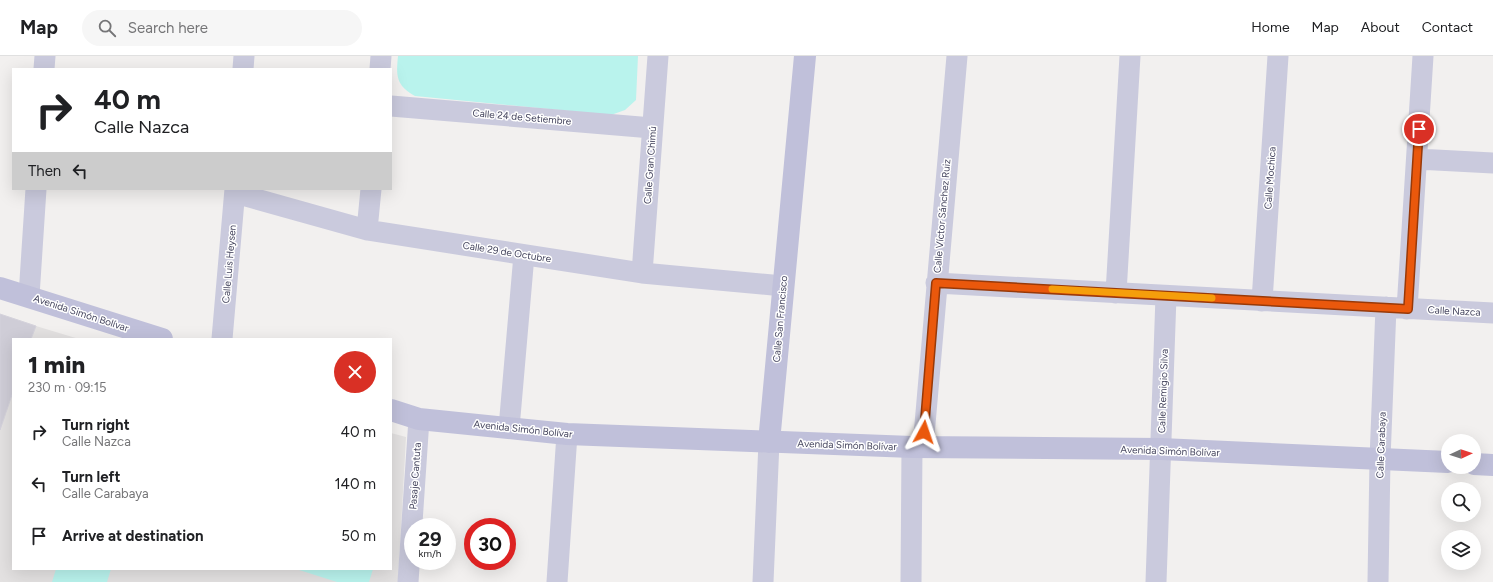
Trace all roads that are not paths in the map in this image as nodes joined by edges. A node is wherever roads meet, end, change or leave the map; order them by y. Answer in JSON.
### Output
{"nodes":[{"id":1,"x":45,"y":56,"type":"edge"},
{"id":2,"x":244,"y":56,"type":"edge"},
{"id":3,"x":381,"y":56,"type":"edge"},
{"id":4,"x":658,"y":56,"type":"edge"},
{"id":5,"x":804,"y":56,"type":"edge"},
{"id":6,"x":957,"y":56,"type":"edge"},
{"id":7,"x":1130,"y":56,"type":"edge"},
{"id":8,"x":1278,"y":56,"type":"edge"},
{"id":9,"x":1423,"y":56,"type":"edge"},
{"id":10,"x":44,"y":68,"type":"edge"},
{"id":11,"x":243,"y":68,"type":"edge"},
{"id":12,"x":380,"y":68,"type":"edge"},
{"id":13,"x":392,"y":106,"type":"edge"},
{"id":14,"x":652,"y":128,"type":"junction"},
{"id":15,"x":1417,"y":159,"type":"junction"},
{"id":16,"x":1493,"y":163,"type":"edge"},
{"id":17,"x":36,"y":190,"type":"edge"},
{"id":18,"x":370,"y":190,"type":"edge"},
{"id":19,"x":235,"y":191,"type":"edge"},
{"id":20,"x":367,"y":230,"type":"junction"},
{"id":21,"x":524,"y":255,"type":"junction"},
{"id":22,"x":642,"y":273,"type":"junction"},
{"id":23,"x":936,"y":283,"type":"junction"},
{"id":24,"x":783,"y":286,"type":"junction"},
{"id":25,"x":0,"y":288,"type":"edge"},
{"id":26,"x":1116,"y":293,"type":"junction"},
{"id":27,"x":29,"y":296,"type":"junction"},
{"id":28,"x":1166,"y":296,"type":"junction"},
{"id":29,"x":1262,"y":301,"type":"junction"},
{"id":30,"x":1386,"y":307,"type":"junction"},
{"id":31,"x":1408,"y":309,"type":"junction"},
{"id":32,"x":1493,"y":313,"type":"edge"},
{"id":33,"x":159,"y":338,"type":"edge"},
{"id":34,"x":222,"y":338,"type":"edge"},
{"id":35,"x":392,"y":410,"type":"edge"},
{"id":36,"x":419,"y":419,"type":"junction"},
{"id":37,"x":509,"y":428,"type":"junction"},
{"id":38,"x":567,"y":434,"type":"junction"},
{"id":39,"x":768,"y":442,"type":"junction"},
{"id":40,"x":917,"y":447,"type":"junction"},
{"id":41,"x":1161,"y":449,"type":"junction"},
{"id":42,"x":1380,"y":459,"type":"junction"},
{"id":43,"x":1441,"y":462,"type":"edge"},
{"id":44,"x":1481,"y":464,"type":"edge"},
{"id":45,"x":1493,"y":465,"type":"edge"},
{"id":46,"x":408,"y":582,"type":"edge"},
{"id":47,"x":557,"y":582,"type":"edge"},
{"id":48,"x":763,"y":582,"type":"edge"},
{"id":49,"x":911,"y":582,"type":"edge"},
{"id":50,"x":1156,"y":582,"type":"edge"},
{"id":51,"x":1378,"y":582,"type":"edge"}],
"edges":[{"from":1,"to":10,"type":"street"},
{"from":2,"to":11,"type":"street"},
{"from":3,"to":12,"type":"street"},
{"from":4,"to":14,"type":"street","name":"Calle Gran Chimú"},
{"from":5,"to":24,"type":"street","name":"Calle San Francisco"},
{"from":6,"to":23,"type":"street","name":"Calle Víctor Sánchez Ruiz"},
{"from":7,"to":26,"type":"street"},
{"from":8,"to":29,"type":"street","name":"Calle Mochica"},
{"from":9,"to":15,"type":"street"},
{"from":13,"to":14,"type":"street","name":"Calle 24 de Setiembre"},
{"from":14,"to":22,"type":"street","name":"Calle Gran Chimú"},
{"from":15,"to":16,"type":"street"},
{"from":15,"to":31,"type":"street"},
{"from":17,"to":27,"type":"street"},
{"from":18,"to":20,"type":"street"},
{"from":19,"to":20,"type":"street","name":"Calle 29 de Octubre"},
{"from":19,"to":34,"type":"street","name":"Calle Luis Heysen"},
{"from":20,"to":21,"type":"street","name":"Calle 29 de Octubre"},
{"from":21,"to":22,"type":"street","name":"Calle 29 de Octubre"},
{"from":21,"to":37,"type":"street"},
{"from":22,"to":24,"type":"street","name":"Calle 29 de Octubre"},
{"from":23,"to":26,"type":"street","name":"Calle Nazca"},
{"from":23,"to":40,"type":"street","name":"Calle Víctor Sánchez Ruiz"},
{"from":24,"to":39,"type":"street","name":"Calle San Francisco"},
{"from":25,"to":27,"type":"street","name":"Avenida Simón Bolívar"},
{"from":26,"to":28,"type":"street","name":"Calle Nazca"},
{"from":27,"to":33,"type":"street","name":"Avenida Simón Bolívar"},
{"from":28,"to":29,"type":"street","name":"Calle Nazca"},
{"from":28,"to":41,"type":"street","name":"Calle Remigio Silva"},
{"from":29,"to":30,"type":"street","name":"Calle Nazca"},
{"from":30,"to":31,"type":"street","name":"Calle Nazca"},
{"from":30,"to":42,"type":"street","name":"Calle Carabaya"},
{"from":31,"to":32,"type":"street","name":"Calle Nazca"},
{"from":35,"to":36,"type":"street","name":"Avenida Simón Bolívar"},
{"from":36,"to":37,"type":"street","name":"Avenida Simón Bolívar"},
{"from":36,"to":46,"type":"street","name":"Pasaje Cantuta"},
{"from":37,"to":38,"type":"street","name":"Avenida Simón Bolívar"},
{"from":38,"to":39,"type":"street","name":"Avenida Simón Bolívar"},
{"from":38,"to":47,"type":"street"},
{"from":39,"to":40,"type":"street","name":"Avenida Simón Bolívar"},
{"from":39,"to":48,"type":"street","name":"Calle San Francisco"},
{"from":40,"to":41,"type":"street","name":"Avenida Simón Bolívar"},
{"from":40,"to":49,"type":"street","name":"Calle Víctor Sánchez Ruiz"},
{"from":41,"to":42,"type":"street","name":"Avenida Simón Bolívar"},
{"from":41,"to":50,"type":"street","name":"Calle Remigio Silva"},
{"from":42,"to":43,"type":"street","name":"Avenida Simón Bolívar"},
{"from":42,"to":51,"type":"street","name":"Calle Carabaya"},
{"from":44,"to":45,"type":"street"}]}
